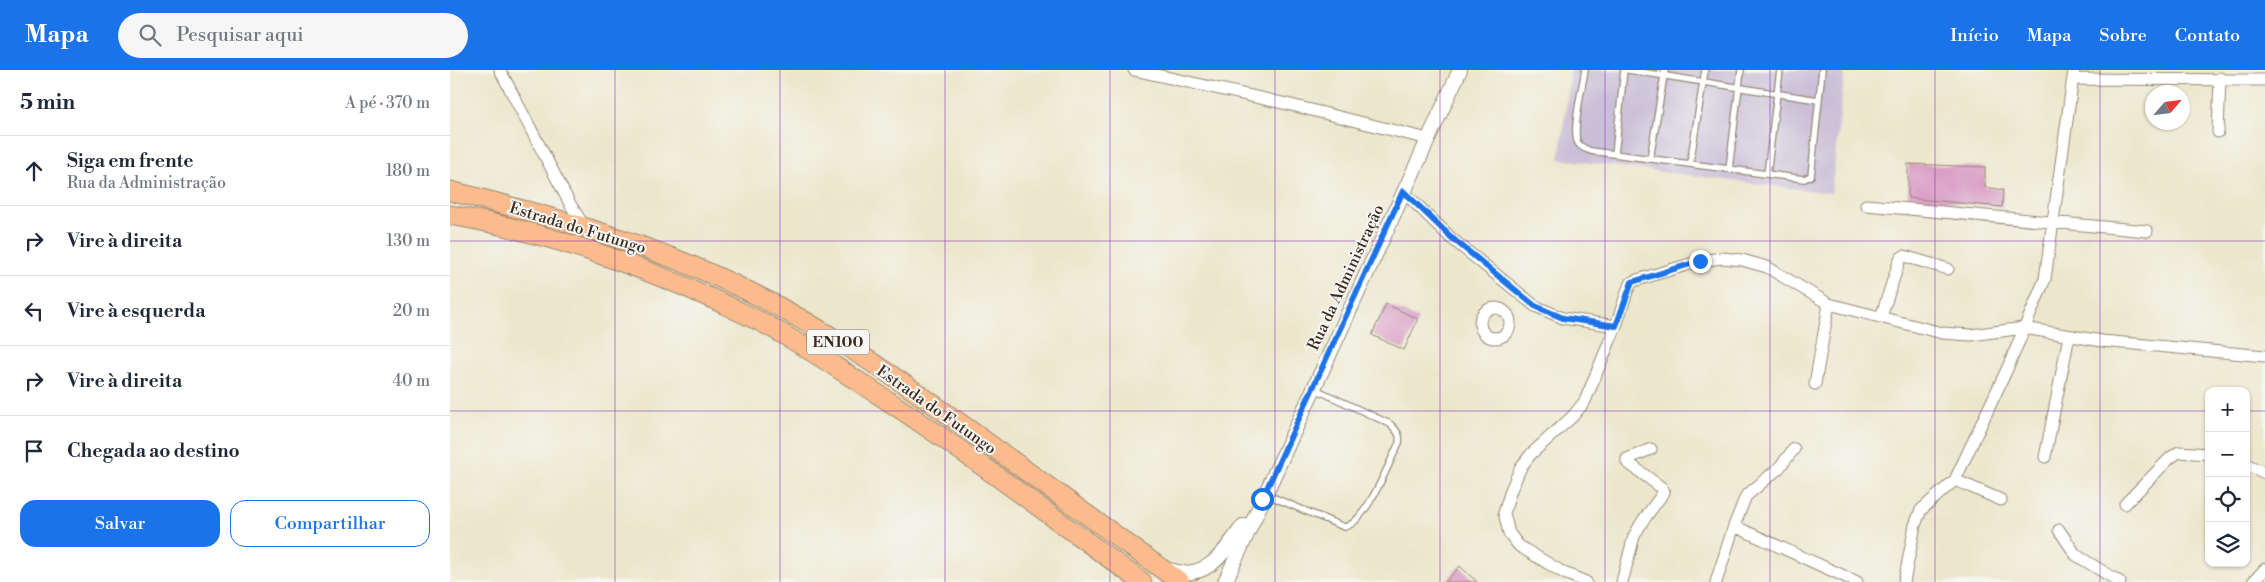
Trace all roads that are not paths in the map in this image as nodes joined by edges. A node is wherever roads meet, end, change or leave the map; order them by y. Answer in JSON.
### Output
{"nodes":[{"id":1,"x":500,"y":70,"type":"edge"},
{"id":2,"x":1134,"y":70,"type":"edge"},
{"id":3,"x":1460,"y":70,"type":"edge"},
{"id":4,"x":1585,"y":70,"type":"edge"},
{"id":5,"x":1624,"y":70,"type":"edge"},
{"id":6,"x":1628,"y":70,"type":"edge"},
{"id":7,"x":1705,"y":70,"type":"edge"},
{"id":8,"x":1741,"y":70,"type":"edge"},
{"id":9,"x":1780,"y":70,"type":"edge"},
{"id":10,"x":1822,"y":70,"type":"edge"},
{"id":11,"x":1664,"y":73,"type":"edge"},
{"id":12,"x":2074,"y":74,"type":"edge"},
{"id":13,"x":2220,"y":78,"type":"junction"},
{"id":14,"x":2265,"y":80,"type":"edge"},
{"id":15,"x":1703,"y":82,"type":"junction"},
{"id":16,"x":1739,"y":88,"type":"junction"},
{"id":17,"x":1777,"y":94,"type":"junction"},
{"id":18,"x":1818,"y":100,"type":"junction"},
{"id":19,"x":2218,"y":132,"type":"dead end"},
{"id":20,"x":1428,"y":140,"type":"junction"},
{"id":21,"x":1615,"y":154,"type":"junction"},
{"id":22,"x":1650,"y":159,"type":"junction"},
{"id":23,"x":1690,"y":164,"type":"junction"},
{"id":24,"x":1729,"y":169,"type":"junction"},
{"id":25,"x":1767,"y":174,"type":"junction"},
{"id":26,"x":450,"y":191,"type":"edge"},
{"id":27,"x":1403,"y":191,"type":"junction"},
{"id":28,"x":1866,"y":205,"type":"dead end"},
{"id":29,"x":450,"y":215,"type":"edge"},
{"id":30,"x":2053,"y":222,"type":"junction"},
{"id":31,"x":584,"y":226,"type":"junction"},
{"id":32,"x":2147,"y":231,"type":"dead end"},
{"id":33,"x":1948,"y":269,"type":"dead end"},
{"id":34,"x":1517,"y":293,"type":"junction"},
{"id":35,"x":1829,"y":304,"type":"junction"},
{"id":36,"x":1504,"y":311,"type":"dead end"},
{"id":37,"x":1881,"y":317,"type":"junction"},
{"id":38,"x":1616,"y":326,"type":"junction"},
{"id":39,"x":2024,"y":328,"type":"junction"},
{"id":40,"x":2069,"y":336,"type":"junction"},
{"id":41,"x":2265,"y":356,"type":"edge"},
{"id":42,"x":1815,"y":384,"type":"dead end"},
{"id":43,"x":1313,"y":388,"type":"junction"},
{"id":44,"x":1651,"y":449,"type":"dead end"},
{"id":45,"x":1794,"y":449,"type":"dead end"},
{"id":46,"x":2205,"y":454,"type":"edge"},
{"id":47,"x":2044,"y":457,"type":"dead end"},
{"id":48,"x":2250,"y":466,"type":"edge"},
{"id":49,"x":2265,"y":473,"type":"edge"},
{"id":50,"x":1955,"y":480,"type":"junction"},
{"id":51,"x":1264,"y":497,"type":"junction"},
{"id":52,"x":2001,"y":500,"type":"dead end"},
{"id":53,"x":2125,"y":504,"type":"dead end"},
{"id":54,"x":1734,"y":526,"type":"junction"},
{"id":55,"x":2059,"y":530,"type":"dead end"},
{"id":56,"x":1151,"y":561,"type":"junction"},
{"id":57,"x":2265,"y":569,"type":"edge"},
{"id":58,"x":1142,"y":582,"type":"edge"},
{"id":59,"x":1180,"y":582,"type":"edge"},
{"id":60,"x":1225,"y":582,"type":"edge"},
{"id":61,"x":1586,"y":582,"type":"edge"},
{"id":62,"x":1622,"y":582,"type":"edge"},
{"id":63,"x":1716,"y":582,"type":"edge"},
{"id":64,"x":1856,"y":582,"type":"edge"},
{"id":65,"x":1904,"y":582,"type":"edge"},
{"id":66,"x":2120,"y":582,"type":"edge"},
{"id":67,"x":2253,"y":582,"type":"edge"}],
"edges":[{"from":1,"to":31,"type":"street"},
{"from":2,"to":20,"type":"street"},
{"from":3,"to":20,"type":"street","name":"Rua da Administração"},
{"from":4,"to":21,"type":"lane"},
{"from":5,"to":21,"type":"lane"},
{"from":6,"to":11,"type":"lane"},
{"from":7,"to":15,"type":"lane"},
{"from":8,"to":16,"type":"lane"},
{"from":9,"to":17,"type":"lane"},
{"from":10,"to":18,"type":"lane"},
{"from":11,"to":15,"type":"lane"},
{"from":11,"to":22,"type":"lane"},
{"from":12,"to":13,"type":"street"},
{"from":12,"to":30,"type":"street"},
{"from":13,"to":14,"type":"street"},
{"from":13,"to":19,"type":"street"},
{"from":15,"to":16,"type":"lane"},
{"from":15,"to":23,"type":"lane"},
{"from":16,"to":17,"type":"lane"},
{"from":16,"to":24,"type":"lane"},
{"from":17,"to":18,"type":"lane"},
{"from":17,"to":25,"type":"lane"},
{"from":18,"to":25,"type":"lane"},
{"from":20,"to":27,"type":"street","name":"Rua da Administração"},
{"from":21,"to":22,"type":"lane"},
{"from":22,"to":23,"type":"lane"},
{"from":23,"to":24,"type":"lane"},
{"from":24,"to":25,"type":"lane"},
{"from":26,"to":31,"type":"highway","name":"Estrada do Futungo","number":"EN100"},
{"from":27,"to":34,"type":"street"},
{"from":27,"to":43,"type":"street","name":"Rua da Administração"},
{"from":28,"to":30,"type":"street"},
{"from":29,"to":58,"type":"highway","name":"Estrada do Futungo","number":"EN100"},
{"from":30,"to":32,"type":"street"},
{"from":30,"to":39,"type":"street"},
{"from":31,"to":56,"type":"highway","name":"Estrada do Futungo","number":"EN100"},
{"from":33,"to":37,"type":"street"},
{"from":34,"to":36,"type":"street"},
{"from":34,"to":38,"type":"street"},
{"from":35,"to":37,"type":"street"},
{"from":35,"to":38,"type":"street"},
{"from":35,"to":42,"type":"street"},
{"from":37,"to":39,"type":"street"},
{"from":38,"to":61,"type":"street"},
{"from":39,"to":40,"type":"street"},
{"from":39,"to":50,"type":"street"},
{"from":40,"to":41,"type":"street"},
{"from":40,"to":47,"type":"street"},
{"from":43,"to":51,"type":"street","name":"Rua da Administração"},
{"from":43,"to":51,"type":"lane"},
{"from":44,"to":62,"type":"street"},
{"from":45,"to":54,"type":"street"},
{"from":46,"to":53,"type":"street"},
{"from":48,"to":49,"type":"street"},
{"from":50,"to":52,"type":"street"},
{"from":50,"to":65,"type":"street"},
{"from":51,"to":56,"type":"street"},
{"from":51,"to":60,"type":"street"},
{"from":54,"to":63,"type":"street"},
{"from":54,"to":64,"type":"street"},
{"from":55,"to":66,"type":"street"},
{"from":56,"to":59,"type":"highway","name":"Estrada do Futungo","number":"EN100"},
{"from":57,"to":67,"type":"street"}]}
